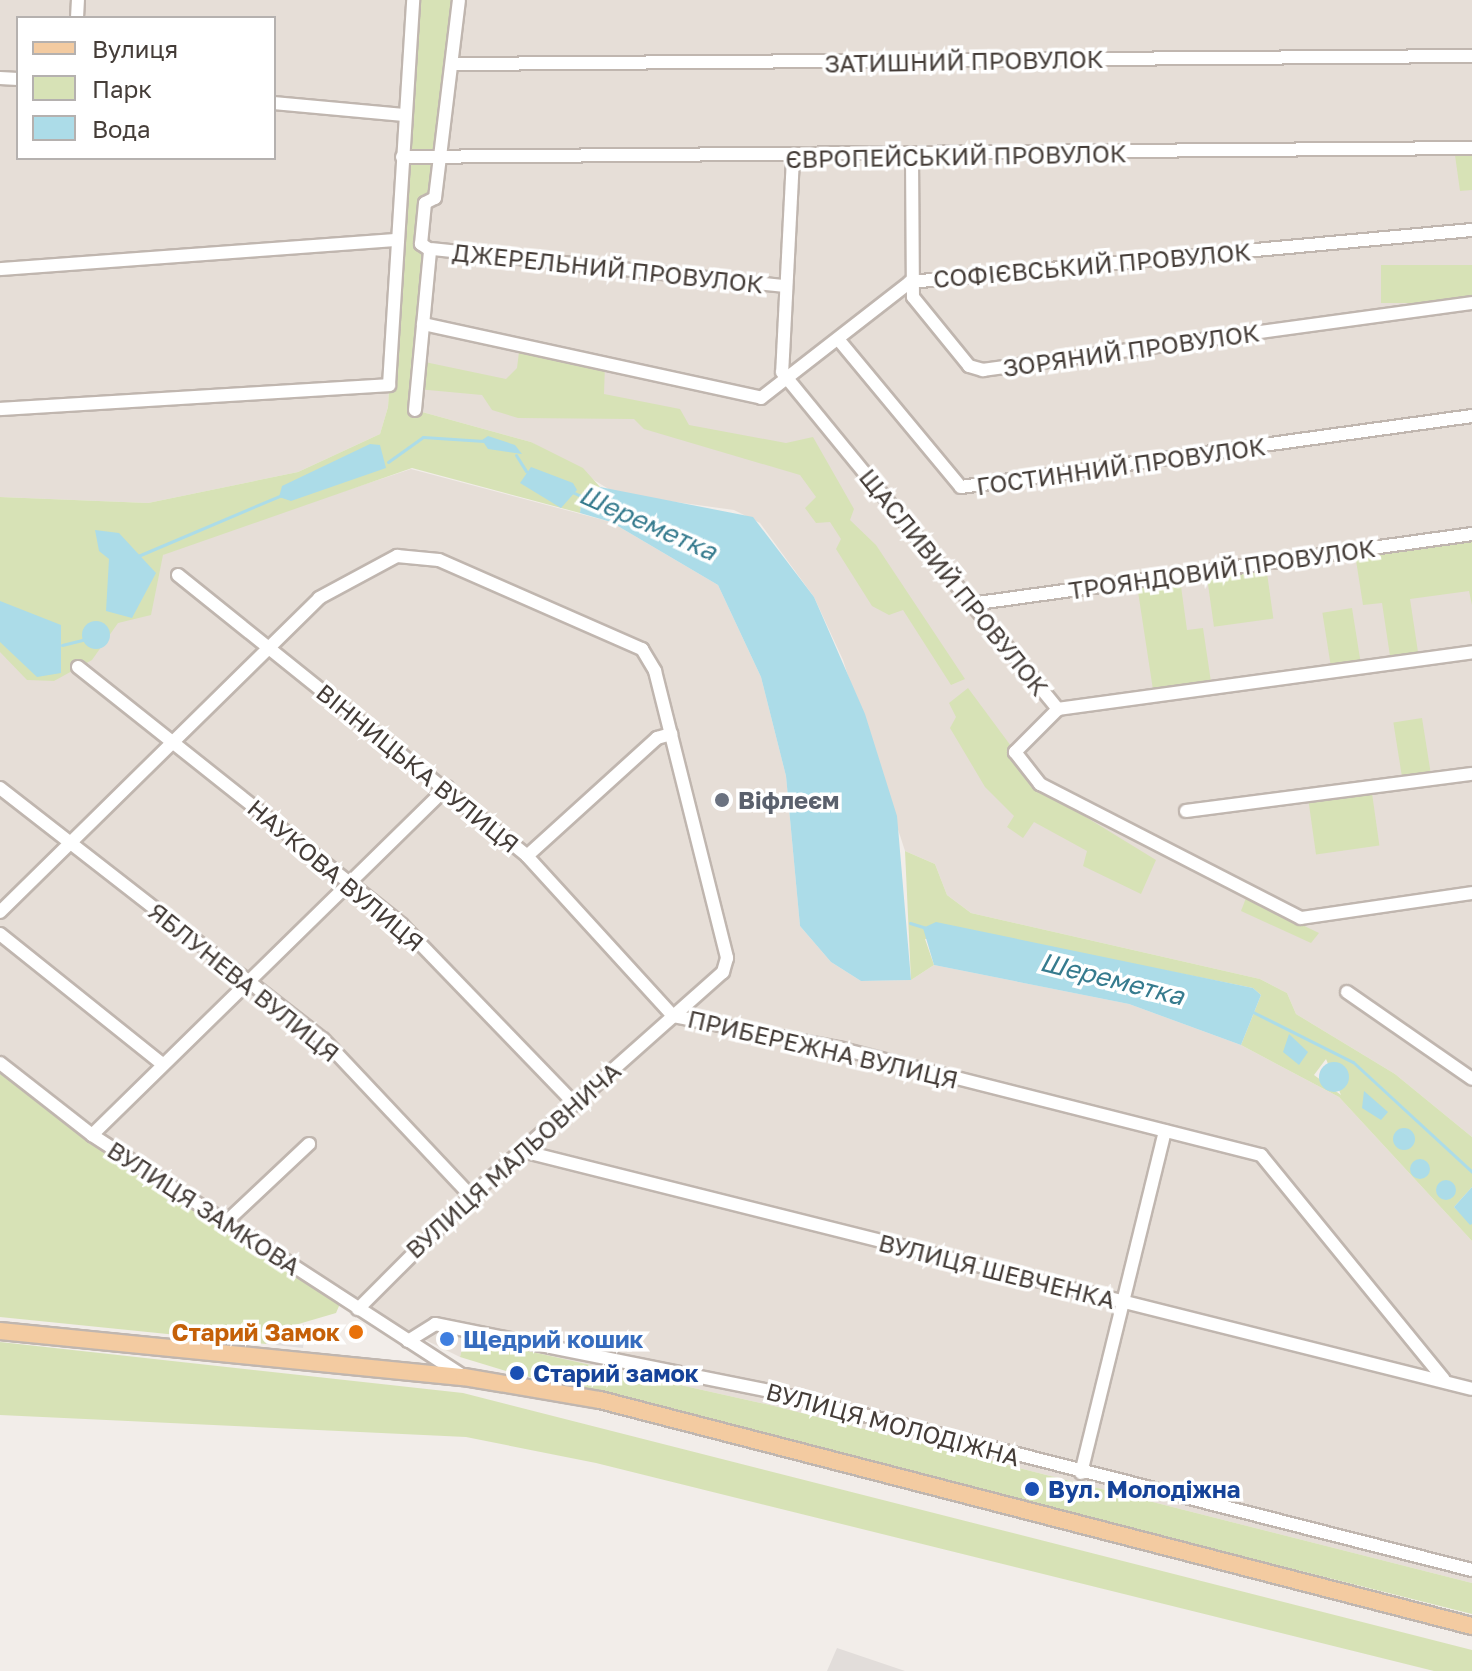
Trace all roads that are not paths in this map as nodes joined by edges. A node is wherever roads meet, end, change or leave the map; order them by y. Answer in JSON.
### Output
{"nodes":[{"id":1,"x":413,"y":0,"type":"edge"},
{"id":2,"x":459,"y":0,"type":"edge"},
{"id":3,"x":1472,"y":56,"type":"edge"},
{"id":4,"x":455,"y":64,"type":"junction"},
{"id":5,"x":276,"y":103,"type":"edge"},
{"id":6,"x":403,"y":115,"type":"junction"},
{"id":7,"x":1472,"y":148,"type":"edge"},
{"id":8,"x":402,"y":157,"type":"junction"},
{"id":9,"x":441,"y":157,"type":"junction"},
{"id":10,"x":912,"y":157,"type":"junction"},
{"id":11,"x":793,"y":158,"type":"junction"},
{"id":12,"x":1472,"y":230,"type":"edge"},
{"id":13,"x":396,"y":240,"type":"junction"},
{"id":14,"x":432,"y":249,"type":"dead end"},
{"id":15,"x":0,"y":269,"type":"edge"},
{"id":16,"x":910,"y":282,"type":"junction"},
{"id":17,"x":784,"y":286,"type":"junction"},
{"id":18,"x":1472,"y":303,"type":"edge"},
{"id":19,"x":423,"y":324,"type":"junction"},
{"id":20,"x":838,"y":339,"type":"junction"},
{"id":21,"x":790,"y":377,"type":"junction"},
{"id":22,"x":0,"y":409,"type":"edge"},
{"id":23,"x":415,"y":410,"type":"dead end"},
{"id":24,"x":1472,"y":416,"type":"edge"},
{"id":25,"x":1472,"y":534,"type":"edge"},
{"id":26,"x":178,"y":575,"type":"dead end"},
{"id":27,"x":971,"y":604,"type":"junction"},
{"id":28,"x":268,"y":649,"type":"junction"},
{"id":29,"x":1472,"y":652,"type":"edge"},
{"id":30,"x":78,"y":667,"type":"dead end"},
{"id":31,"x":1058,"y":709,"type":"junction"},
{"id":32,"x":671,"y":734,"type":"junction"},
{"id":33,"x":174,"y":742,"type":"junction"},
{"id":34,"x":1472,"y":774,"type":"edge"},
{"id":35,"x":447,"y":787,"type":"junction"},
{"id":36,"x":0,"y":788,"type":"edge"},
{"id":37,"x":1186,"y":811,"type":"dead end"},
{"id":38,"x":70,"y":844,"type":"junction"},
{"id":39,"x":527,"y":856,"type":"junction"},
{"id":40,"x":348,"y":883,"type":"junction"},
{"id":41,"x":1472,"y":893,"type":"edge"},
{"id":42,"x":0,"y":912,"type":"edge"},
{"id":43,"x":0,"y":934,"type":"edge"},
{"id":44,"x":246,"y":981,"type":"junction"},
{"id":45,"x":1347,"y":992,"type":"dead end"},
{"id":46,"x":673,"y":1016,"type":"junction"},
{"id":47,"x":0,"y":1063,"type":"edge"},
{"id":48,"x":161,"y":1063,"type":"junction"},
{"id":49,"x":1472,"y":1079,"type":"edge"},
{"id":50,"x":575,"y":1104,"type":"junction"},
{"id":51,"x":1165,"y":1131,"type":"junction"},
{"id":52,"x":92,"y":1135,"type":"junction"},
{"id":53,"x":309,"y":1144,"type":"dead end"},
{"id":54,"x":522,"y":1151,"type":"junction"},
{"id":55,"x":471,"y":1196,"type":"junction"},
{"id":56,"x":226,"y":1222,"type":"junction"},
{"id":57,"x":1124,"y":1303,"type":"junction"},
{"id":58,"x":358,"y":1309,"type":"junction"},
{"id":59,"x":0,"y":1331,"type":"edge"},
{"id":60,"x":411,"y":1343,"type":"junction"},
{"id":61,"x":464,"y":1377,"type":"junction"},
{"id":62,"x":1444,"y":1379,"type":"junction"},
{"id":63,"x":1472,"y":1389,"type":"edge"},
{"id":64,"x":1081,"y":1473,"type":"junction"},
{"id":65,"x":1472,"y":1570,"type":"edge"},
{"id":66,"x":1472,"y":1626,"type":"edge"}],
"edges":[{"from":1,"to":6,"type":"street"},
{"from":2,"to":4,"type":"street"},
{"from":3,"to":4,"type":"street","name":"ЗАТИШНИЙ ПРОВУЛОК"},
{"from":4,"to":9,"type":"street"},
{"from":5,"to":6,"type":"street"},
{"from":6,"to":8,"type":"street"},
{"from":7,"to":10,"type":"street","name":"ЄВРОПЕЙСЬКИЙ ПРОВУЛОК"},
{"from":8,"to":9,"type":"street","name":"ЄВРОПЕЙСЬКИЙ ПРОВУЛОК"},
{"from":8,"to":13,"type":"street"},
{"from":9,"to":11,"type":"street","name":"ЄВРОПЕЙСЬКИЙ ПРОВУЛОК"},
{"from":9,"to":19,"type":"street"},
{"from":10,"to":11,"type":"street","name":"ЄВРОПЕЙСЬКИЙ ПРОВУЛОК"},
{"from":10,"to":16,"type":"street"},
{"from":11,"to":17,"type":"street","name":"ЩАСЛИВИЙ ПРОВУЛОК"},
{"from":12,"to":16,"type":"street","name":"СОФІЄВСЬКИЙ ПРОВУЛОК"},
{"from":13,"to":15,"type":"street"},
{"from":13,"to":22,"type":"street"},
{"from":14,"to":17,"type":"street","name":"ДЖЕРЕЛЬНИЙ ПРОВУЛОК"},
{"from":16,"to":18,"type":"street","name":"ЗОРЯНИЙ ПРОВУЛОК"},
{"from":16,"to":20,"type":"street","name":"СОФІЄВСЬКИЙ ПРОВУЛОК"},
{"from":17,"to":21,"type":"street","name":"ЩАСЛИВИЙ ПРОВУЛОК"},
{"from":19,"to":21,"type":"street","name":"СОФІЄВСЬКИЙ ПРОВУЛОК"},
{"from":19,"to":23,"type":"street"},
{"from":20,"to":21,"type":"street","name":"СОФІЄВСЬКИЙ ПРОВУЛОК"},
{"from":20,"to":24,"type":"street","name":"ГОСТИННИЙ ПРОВУЛОК"},
{"from":21,"to":27,"type":"street","name":"ЩАСЛИВИЙ ПРОВУЛОК"},
{"from":25,"to":27,"type":"street","name":"ТРОЯНДОВИЙ ПРОВУЛОК"},
{"from":26,"to":28,"type":"street","name":"ВІННИЦЬКА ВУЛИЦЯ"},
{"from":27,"to":31,"type":"street","name":"ЩАСЛИВИЙ ПРОВУЛОК"},
{"from":28,"to":32,"type":"street","name":"ПРИБЕРЕЖНА ВУЛИЦЯ"},
{"from":28,"to":33,"type":"street","name":"ПРИБЕРЕЖНА ВУЛИЦЯ"},
{"from":28,"to":35,"type":"street","name":"ВІННИЦЬКА ВУЛИЦЯ"},
{"from":29,"to":31,"type":"street","name":"ЩАСЛИВИЙ ПРОВУЛОК"},
{"from":30,"to":33,"type":"street","name":"НАУКОВА ВУЛИЦЯ"},
{"from":31,"to":41,"type":"street"},
{"from":32,"to":39,"type":"street"},
{"from":32,"to":46,"type":"street","name":"ПРИБЕРЕЖНА ВУЛИЦЯ"},
{"from":33,"to":38,"type":"street","name":"ПРИБЕРЕЖНА ВУЛИЦЯ"},
{"from":33,"to":40,"type":"street","name":"НАУКОВА ВУЛИЦЯ"},
{"from":34,"to":37,"type":"street"},
{"from":35,"to":39,"type":"street","name":"ВІННИЦЬКА ВУЛИЦЯ"},
{"from":35,"to":40,"type":"street"},
{"from":36,"to":38,"type":"street","name":"ЯБЛУНЕВА ВУЛИЦЯ"},
{"from":38,"to":42,"type":"street","name":"ПРИБЕРЕЖНА ВУЛИЦЯ"},
{"from":38,"to":44,"type":"street","name":"ЯБЛУНЕВА ВУЛИЦЯ"},
{"from":39,"to":46,"type":"street","name":"ВІННИЦЬКА ВУЛИЦЯ"},
{"from":40,"to":44,"type":"street"},
{"from":40,"to":50,"type":"street","name":"НАУКОВА ВУЛИЦЯ"},
{"from":43,"to":48,"type":"street"},
{"from":44,"to":48,"type":"street"},
{"from":44,"to":55,"type":"street","name":"ЯБЛУНЕВА ВУЛИЦЯ"},
{"from":45,"to":49,"type":"street"},
{"from":46,"to":50,"type":"street","name":"ВУЛИЦЯ МАЛЬОВНИЧА"},
{"from":46,"to":51,"type":"street","name":"ПРИБЕРЕЖНА ВУЛИЦЯ"},
{"from":47,"to":52,"type":"street","name":"ВУЛИЦЯ ЗАМКОВА"},
{"from":48,"to":52,"type":"street"},
{"from":50,"to":54,"type":"street","name":"ВУЛИЦЯ МАЛЬОВНИЧА"},
{"from":51,"to":57,"type":"street"},
{"from":51,"to":62,"type":"street","name":"ПРИБЕРЕЖНА ВУЛИЦЯ"},
{"from":52,"to":56,"type":"street","name":"ВУЛИЦЯ ЗАМКОВА"},
{"from":53,"to":56,"type":"street"},
{"from":54,"to":55,"type":"street","name":"ВУЛИЦЯ МАЛЬОВНИЧА"},
{"from":54,"to":57,"type":"street","name":"ВУЛИЦЯ ШЕВЧЕНКА"},
{"from":55,"to":58,"type":"street","name":"ВУЛИЦЯ МАЛЬОВНИЧА"},
{"from":56,"to":58,"type":"street","name":"ВУЛИЦЯ ЗАМКОВА"},
{"from":57,"to":62,"type":"street","name":"ВУЛИЦЯ ШЕВЧЕНКА"},
{"from":57,"to":64,"type":"street"},
{"from":58,"to":60,"type":"street","name":"ВУЛИЦЯ ЗАМКОВА"},
{"from":59,"to":61,"type":"main road"},
{"from":60,"to":61,"type":"street","name":"ВУЛИЦЯ ЗАМКОВА"},
{"from":60,"to":64,"type":"street","name":"ВУЛИЦЯ МОЛОДІЖНА"},
{"from":61,"to":66,"type":"main road"},
{"from":62,"to":63,"type":"street","name":"ВУЛИЦЯ ШЕВЧЕНКА"},
{"from":64,"to":65,"type":"street","name":"ВУЛИЦЯ МОЛОДІЖНА"}]}
